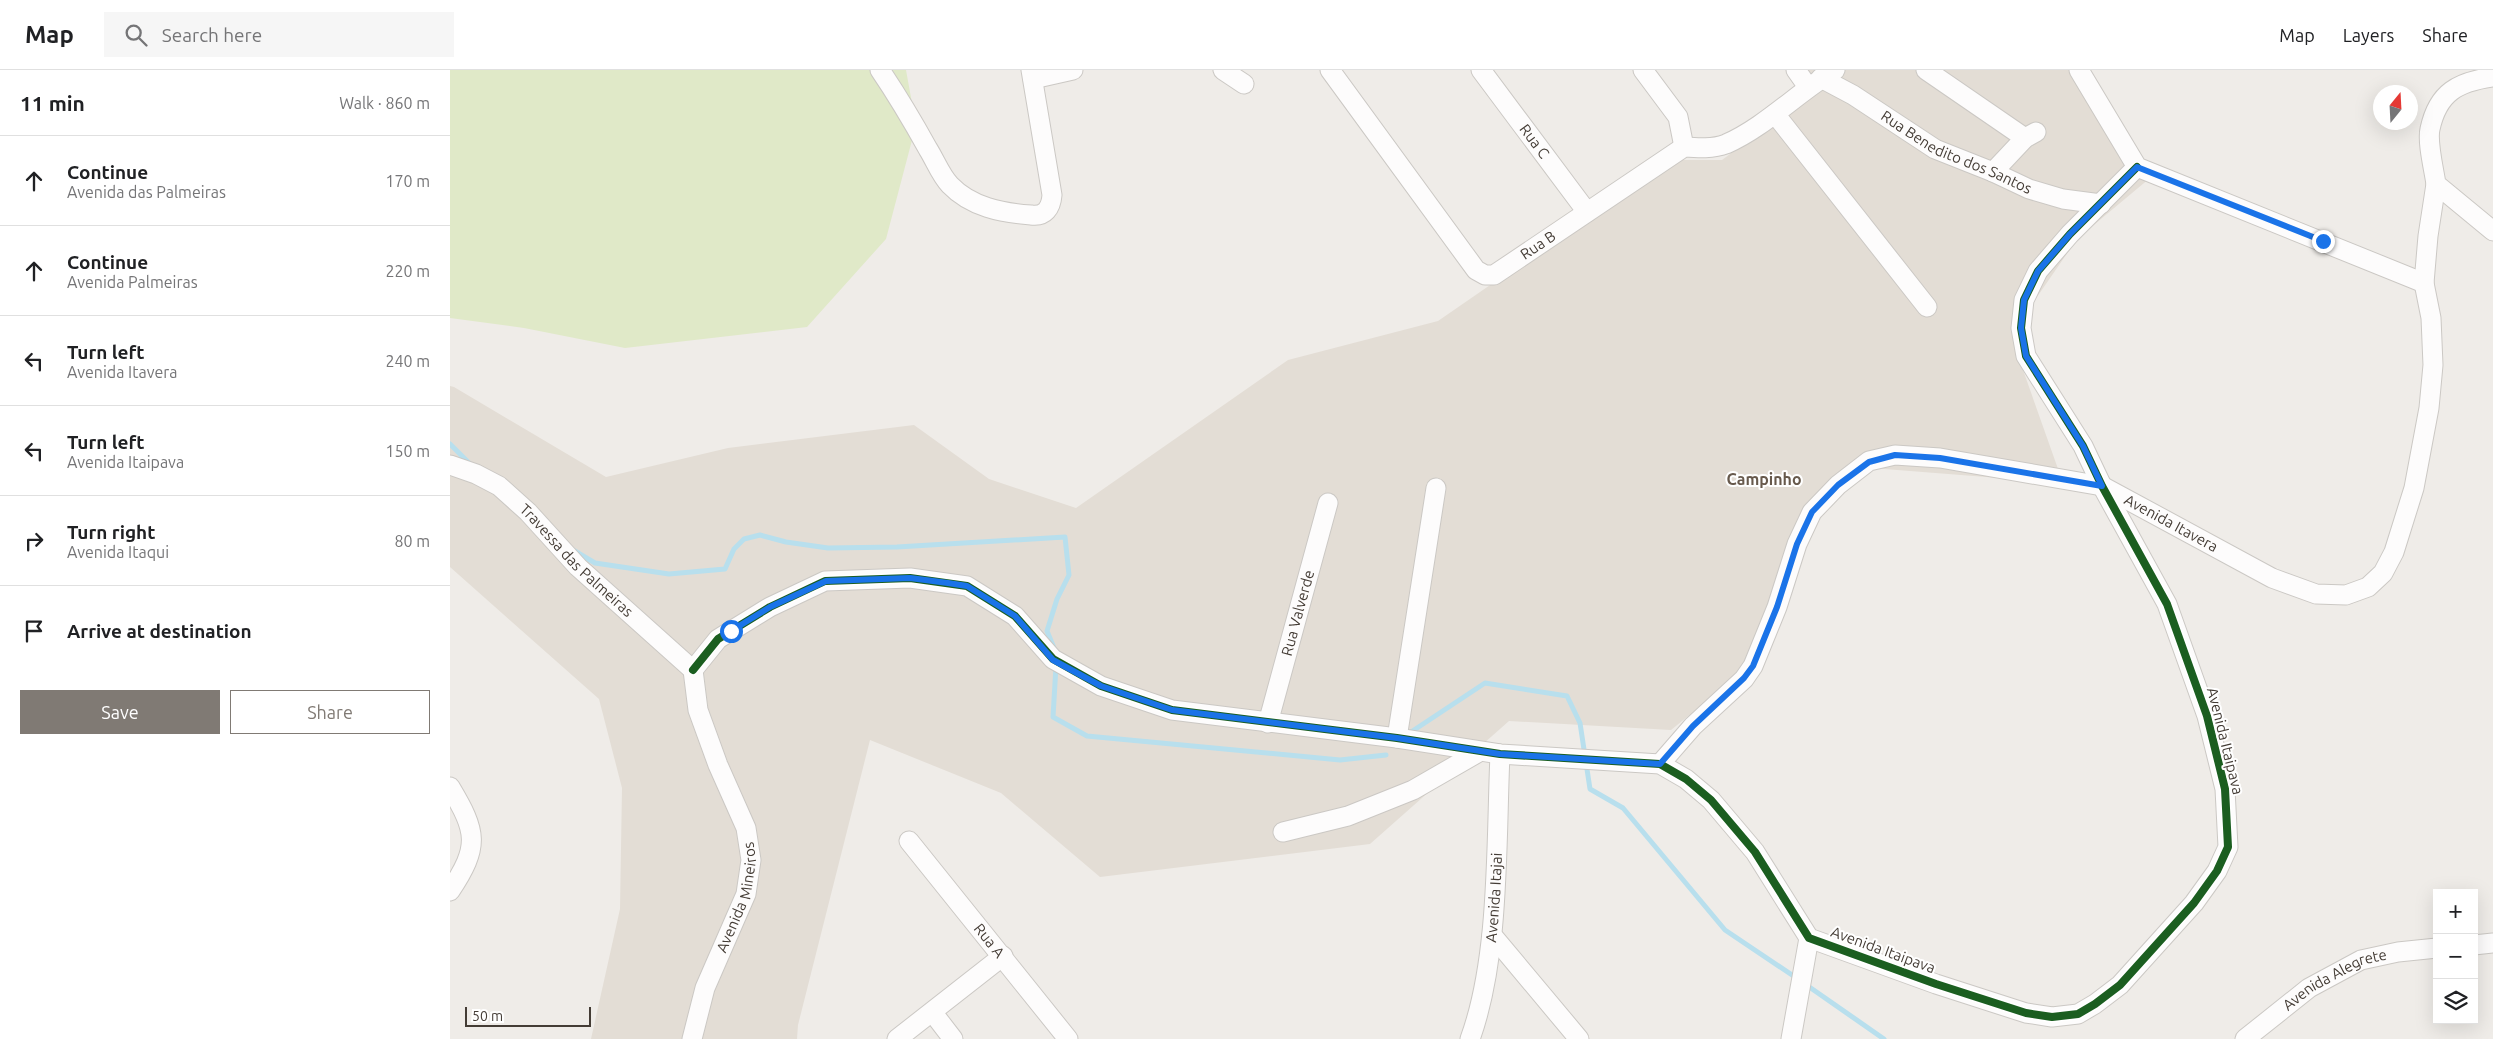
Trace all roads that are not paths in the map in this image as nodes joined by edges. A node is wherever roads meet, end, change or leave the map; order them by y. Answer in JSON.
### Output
{"nodes":[{"id":1,"x":880,"y":70,"type":"edge"},
{"id":2,"x":1073,"y":70,"type":"edge"},
{"id":3,"x":1223,"y":70,"type":"edge"},
{"id":4,"x":1330,"y":70,"type":"edge"},
{"id":5,"x":1481,"y":70,"type":"edge"},
{"id":6,"x":1643,"y":70,"type":"edge"},
{"id":7,"x":1796,"y":70,"type":"edge"},
{"id":8,"x":1926,"y":70,"type":"edge"},
{"id":9,"x":2079,"y":70,"type":"edge"},
{"id":10,"x":1032,"y":75,"type":"edge"},
{"id":11,"x":2493,"y":77,"type":"edge"},
{"id":12,"x":1821,"y":78,"type":"edge"},
{"id":13,"x":1244,"y":84,"type":"dead end"},
{"id":14,"x":1775,"y":114,"type":"junction"},
{"id":15,"x":1684,"y":147,"type":"junction"},
{"id":16,"x":2137,"y":167,"type":"junction"},
{"id":17,"x":1993,"y":172,"type":"junction"},
{"id":18,"x":2436,"y":184,"type":"junction"},
{"id":19,"x":2101,"y":204,"type":"junction"},
{"id":20,"x":1587,"y":212,"type":"junction"},
{"id":21,"x":2493,"y":231,"type":"edge"},
{"id":22,"x":2424,"y":283,"type":"junction"},
{"id":23,"x":1927,"y":307,"type":"dead end"},
{"id":24,"x":450,"y":465,"type":"edge"},
{"id":25,"x":2102,"y":486,"type":"junction"},
{"id":26,"x":1436,"y":488,"type":"dead end"},
{"id":27,"x":1328,"y":503,"type":"dead end"},
{"id":28,"x":693,"y":670,"type":"junction"},
{"id":29,"x":1268,"y":723,"type":"junction"},
{"id":30,"x":1397,"y":738,"type":"junction"},
{"id":31,"x":1479,"y":752,"type":"junction"},
{"id":32,"x":1500,"y":754,"type":"junction"},
{"id":33,"x":1660,"y":764,"type":"junction"},
{"id":34,"x":450,"y":787,"type":"edge"},
{"id":35,"x":1283,"y":832,"type":"dead end"},
{"id":36,"x":909,"y":841,"type":"dead end"},
{"id":37,"x":450,"y":891,"type":"edge"},
{"id":38,"x":1492,"y":935,"type":"junction"},
{"id":39,"x":1809,"y":938,"type":"junction"},
{"id":40,"x":2493,"y":944,"type":"edge"},
{"id":41,"x":2478,"y":945,"type":"edge"},
{"id":42,"x":2433,"y":948,"type":"edge"},
{"id":43,"x":1003,"y":956,"type":"junction"},
{"id":44,"x":932,"y":1013,"type":"junction"},
{"id":45,"x":692,"y":1039,"type":"edge"},
{"id":46,"x":897,"y":1039,"type":"edge"},
{"id":47,"x":954,"y":1039,"type":"edge"},
{"id":48,"x":1068,"y":1039,"type":"edge"},
{"id":49,"x":1470,"y":1039,"type":"edge"},
{"id":50,"x":1579,"y":1039,"type":"edge"},
{"id":51,"x":1790,"y":1039,"type":"edge"},
{"id":52,"x":2245,"y":1039,"type":"edge"}],
"edges":[{"from":1,"to":10,"type":"street"},
{"from":2,"to":10,"type":"street"},
{"from":3,"to":13,"type":"street"},
{"from":4,"to":20,"type":"street","name":"Rua B"},
{"from":5,"to":20,"type":"street","name":"Rua C"},
{"from":6,"to":15,"type":"street"},
{"from":7,"to":12,"type":"street"},
{"from":8,"to":17,"type":"street"},
{"from":9,"to":16,"type":"street"},
{"from":11,"to":18,"type":"street","name":"Avenida Itavera"},
{"from":12,"to":14,"type":"street"},
{"from":12,"to":17,"type":"street","name":"Rua Benedito dos Santos"},
{"from":14,"to":15,"type":"street"},
{"from":14,"to":23,"type":"street"},
{"from":15,"to":20,"type":"street","name":"Rua B"},
{"from":16,"to":19,"type":"street","name":"Avenida Itaipava"},
{"from":16,"to":22,"type":"street"},
{"from":17,"to":19,"type":"street","name":"Rua Benedito dos Santos"},
{"from":18,"to":21,"type":"street"},
{"from":18,"to":22,"type":"street","name":"Avenida Itavera"},
{"from":19,"to":25,"type":"street","name":"Avenida Itaipava"},
{"from":22,"to":25,"type":"street","name":"Avenida Itavera"},
{"from":24,"to":28,"type":"street","name":"Travessa das Palmeiras"},
{"from":25,"to":33,"type":"street","name":"Avenida Itavera"},
{"from":25,"to":39,"type":"street","name":"Avenida Itaipava"},
{"from":26,"to":30,"type":"street"},
{"from":27,"to":29,"type":"street","name":"Rua Valverde"},
{"from":28,"to":29,"type":"street"},
{"from":28,"to":45,"type":"street","name":"Avenida Mineiros"},
{"from":29,"to":30,"type":"street"},
{"from":30,"to":31,"type":"street"},
{"from":31,"to":32,"type":"street"},
{"from":31,"to":35,"type":"street"},
{"from":32,"to":33,"type":"street"},
{"from":32,"to":38,"type":"street","name":"Avenida Itajai"},
{"from":33,"to":39,"type":"street","name":"Avenida Itaipava"},
{"from":34,"to":37,"type":"street"},
{"from":36,"to":43,"type":"street","name":"Rua A"},
{"from":38,"to":49,"type":"street","name":"Avenida Itajai"},
{"from":38,"to":50,"type":"street"},
{"from":39,"to":51,"type":"street"},
{"from":40,"to":41,"type":"street"},
{"from":42,"to":52,"type":"street","name":"Avenida Alegrete"},
{"from":43,"to":44,"type":"street"},
{"from":43,"to":48,"type":"street","name":"Rua A"},
{"from":44,"to":46,"type":"street"},
{"from":44,"to":47,"type":"street"}]}
